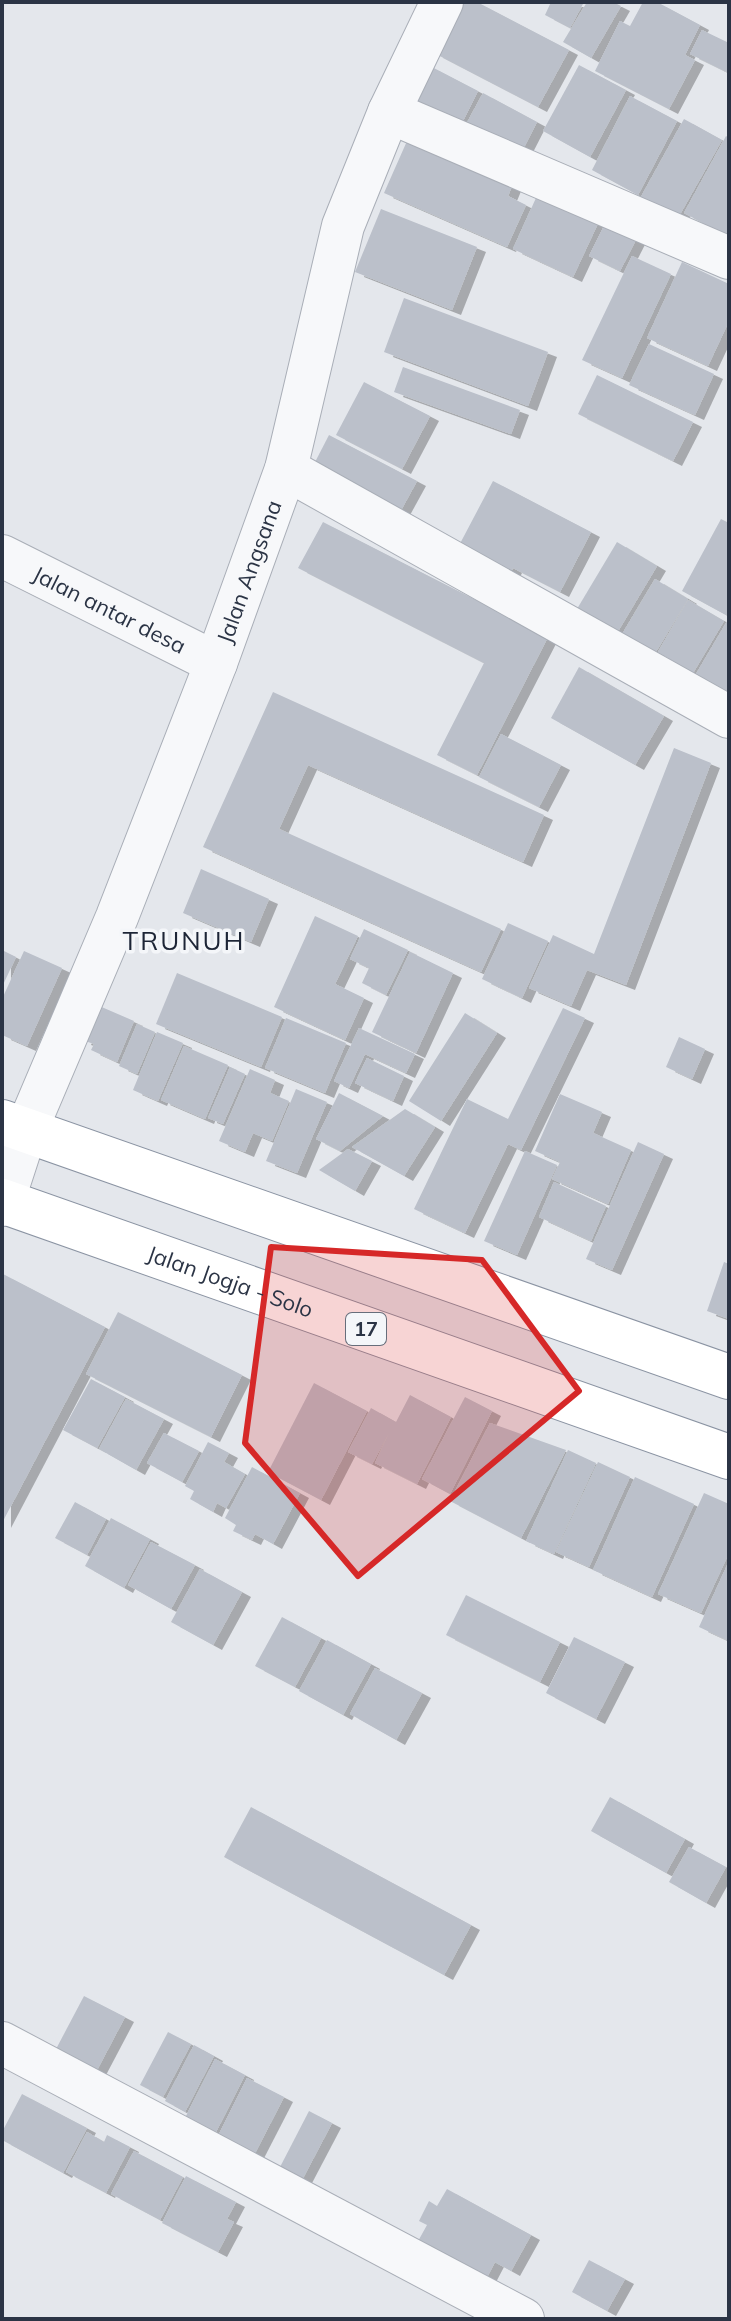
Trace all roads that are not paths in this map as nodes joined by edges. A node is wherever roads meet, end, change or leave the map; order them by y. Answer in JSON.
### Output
{"nodes":[{"id":1,"x":442,"y":2,"type":"edge"},
{"id":2,"x":389,"y":112,"type":"junction"},
{"id":3,"x":729,"y":258,"type":"edge"},
{"id":4,"x":286,"y":469,"type":"junction"},
{"id":5,"x":2,"y":556,"type":"edge"},
{"id":6,"x":216,"y":663,"type":"junction"},
{"id":7,"x":729,"y":717,"type":"edge"},
{"id":8,"x":14,"y":1127,"type":"edge"},
{"id":9,"x":2,"y":1202,"type":"edge"},
{"id":10,"x":729,"y":1377,"type":"edge"},
{"id":11,"x":729,"y":1457,"type":"edge"},
{"id":12,"x":2,"y":2043,"type":"edge"},
{"id":13,"x":523,"y":2319,"type":"edge"}],
"edges":[{"from":1,"to":2,"type":"street","name":"Jalan Angsana"},
{"from":2,"to":3,"type":"street"},
{"from":2,"to":4,"type":"street","name":"Jalan Angsana"},
{"from":4,"to":6,"type":"street","name":"Jalan Angsana"},
{"from":4,"to":7,"type":"street"},
{"from":5,"to":6,"type":"street","name":"Jalan antar desa"},
{"from":6,"to":8,"type":"street","name":"Jalan Angsana"},
{"from":8,"to":9,"type":"street","name":"Jalan Angsana"},
{"from":8,"to":10,"type":"highway"},
{"from":9,"to":11,"type":"highway","name":"Jalan Jogja - Solo","number":"17"},
{"from":12,"to":13,"type":"street"}]}
